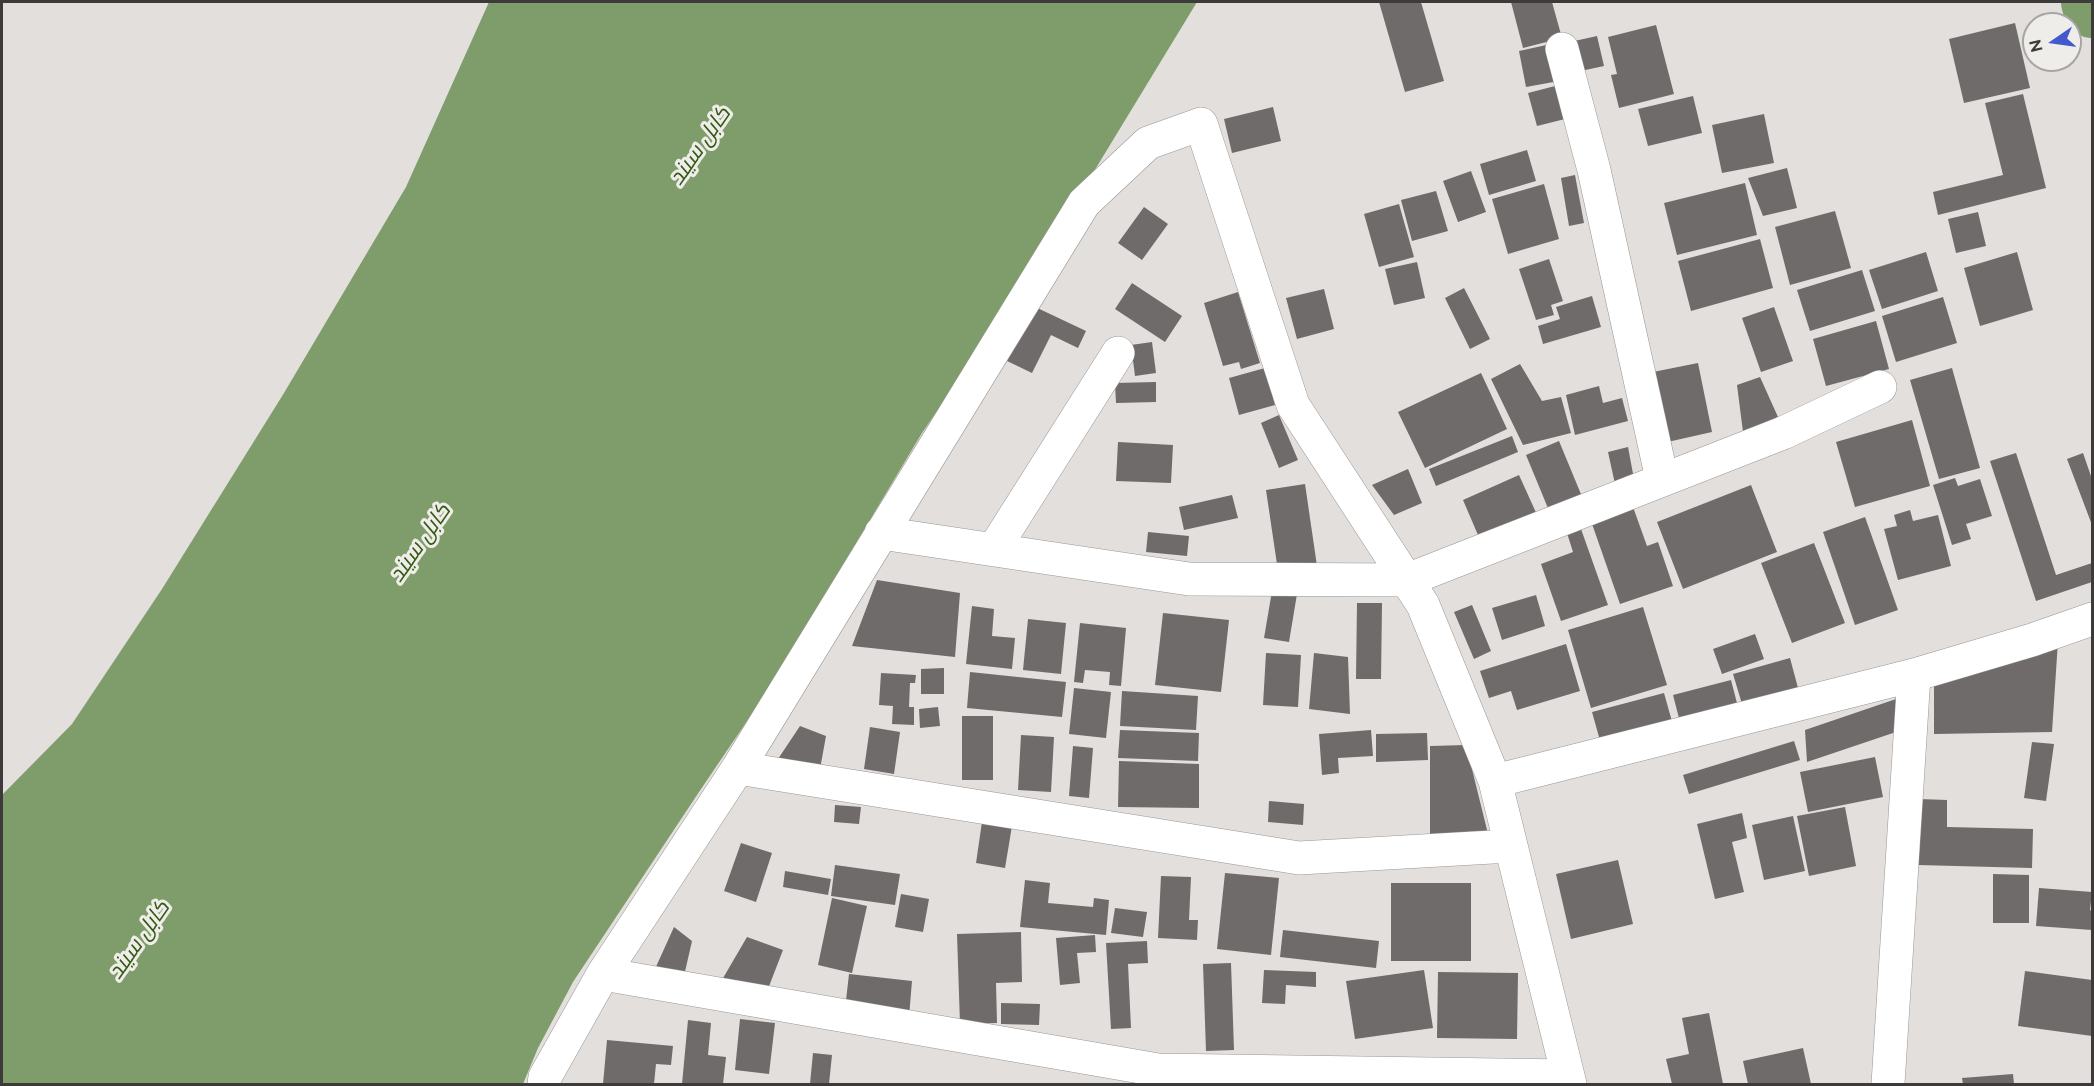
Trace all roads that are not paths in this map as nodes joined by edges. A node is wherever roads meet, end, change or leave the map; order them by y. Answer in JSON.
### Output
{"nodes":[{"id":1,"x":1562,"y":49,"type":"dead end"},
{"id":2,"x":1118,"y":353,"type":"dead end"},
{"id":3,"x":1880,"y":387,"type":"dead end"},
{"id":4,"x":1662,"y":478,"type":"junction"},
{"id":5,"x":881,"y":533,"type":"junction"},
{"id":6,"x":994,"y":549,"type":"junction"},
{"id":7,"x":1407,"y":580,"type":"junction"},
{"id":8,"x":2092,"y":619,"type":"edge"},
{"id":9,"x":1914,"y":675,"type":"junction"},
{"id":10,"x":738,"y":768,"type":"junction"},
{"id":11,"x":1495,"y":781,"type":"junction"},
{"id":12,"x":1510,"y":846,"type":"junction"},
{"id":13,"x":603,"y":974,"type":"junction"},
{"id":14,"x":1569,"y":1080,"type":"edge"},
{"id":15,"x":544,"y":1084,"type":"edge"},
{"id":16,"x":1888,"y":1084,"type":"edge"}],
"edges":[{"from":1,"to":4,"type":"street"},
{"from":2,"to":6,"type":"street"},
{"from":3,"to":4,"type":"street"},
{"from":4,"to":7,"type":"street"},
{"from":5,"to":6,"type":"street"},
{"from":5,"to":7,"type":"street"},
{"from":5,"to":10,"type":"street"},
{"from":6,"to":7,"type":"street"},
{"from":7,"to":11,"type":"street"},
{"from":8,"to":9,"type":"street"},
{"from":9,"to":11,"type":"street"},
{"from":9,"to":16,"type":"street"},
{"from":10,"to":12,"type":"street"},
{"from":10,"to":13,"type":"street"},
{"from":11,"to":12,"type":"street"},
{"from":12,"to":14,"type":"street"},
{"from":13,"to":14,"type":"street"},
{"from":13,"to":15,"type":"street"}]}
